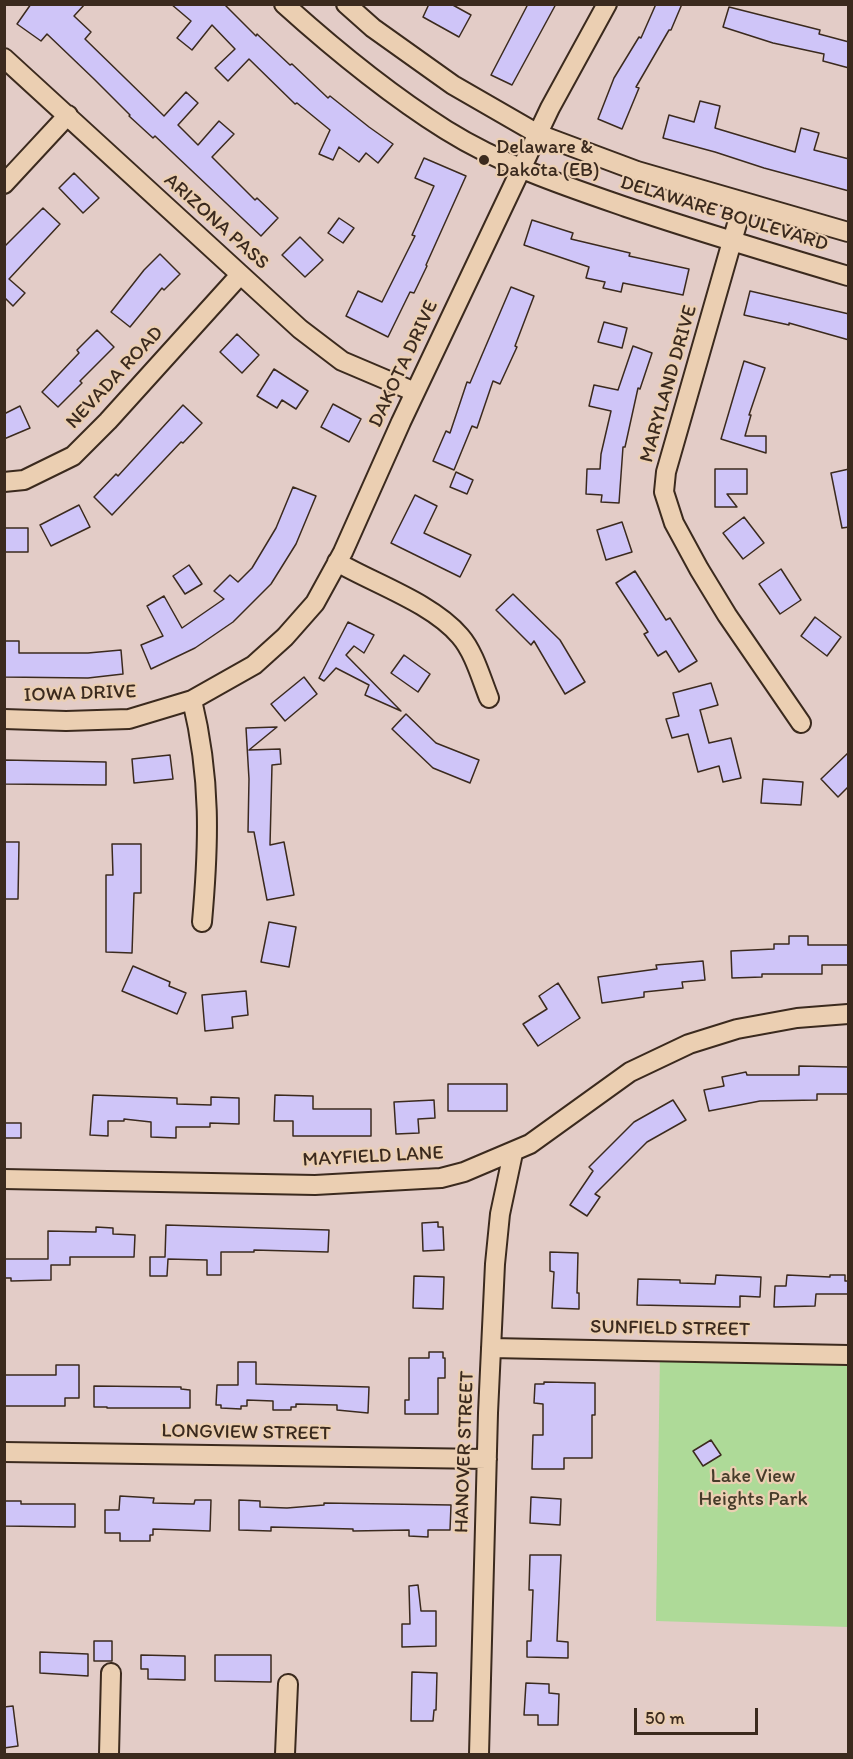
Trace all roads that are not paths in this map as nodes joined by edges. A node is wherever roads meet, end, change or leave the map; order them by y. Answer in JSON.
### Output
{"nodes":[{"id":1,"x":284,"y":4,"type":"edge"},
{"id":2,"x":346,"y":4,"type":"edge"},
{"id":3,"x":608,"y":4,"type":"edge"},
{"id":4,"x":4,"y":58,"type":"edge"},
{"id":5,"x":68,"y":115,"type":"junction"},
{"id":6,"x":537,"y":134,"type":"junction"},
{"id":7,"x":521,"y":169,"type":"junction"},
{"id":8,"x":4,"y":184,"type":"edge"},
{"id":9,"x":743,"y":203,"type":"junction"},
{"id":10,"x":849,"y":232,"type":"edge"},
{"id":11,"x":732,"y":243,"type":"junction"},
{"id":12,"x":240,"y":275,"type":"junction"},
{"id":13,"x":849,"y":276,"type":"edge"},
{"id":14,"x":415,"y":392,"type":"junction"},
{"id":15,"x":4,"y":482,"type":"edge"},
{"id":16,"x":337,"y":562,"type":"junction"},
{"id":17,"x":489,"y":698,"type":"dead end"},
{"id":18,"x":192,"y":700,"type":"junction"},
{"id":19,"x":4,"y":719,"type":"edge"},
{"id":20,"x":801,"y":723,"type":"dead end"},
{"id":21,"x":202,"y":922,"type":"dead end"},
{"id":22,"x":849,"y":1014,"type":"edge"},
{"id":23,"x":513,"y":1153,"type":"junction"},
{"id":24,"x":4,"y":1179,"type":"edge"},
{"id":25,"x":491,"y":1348,"type":"junction"},
{"id":26,"x":849,"y":1355,"type":"edge"},
{"id":27,"x":4,"y":1452,"type":"edge"},
{"id":28,"x":487,"y":1459,"type":"junction"},
{"id":29,"x":111,"y":1673,"type":"dead end"},
{"id":30,"x":288,"y":1684,"type":"dead end"},
{"id":31,"x":109,"y":1755,"type":"edge"},
{"id":32,"x":285,"y":1755,"type":"edge"},
{"id":33,"x":479,"y":1755,"type":"edge"}],
"edges":[{"from":1,"to":7,"type":"street","name":"DELAWARE BOULEVARD"},
{"from":2,"to":6,"type":"street","name":"DELAWARE BOULEVARD"},
{"from":3,"to":6,"type":"street","name":"DAKOTA DRIVE"},
{"from":4,"to":5,"type":"street","name":"ARIZONA PASS"},
{"from":5,"to":8,"type":"street"},
{"from":5,"to":12,"type":"street","name":"ARIZONA PASS"},
{"from":6,"to":7,"type":"street","name":"DAKOTA DRIVE"},
{"from":6,"to":9,"type":"street","name":"DELAWARE BOULEVARD"},
{"from":7,"to":11,"type":"street","name":"DELAWARE BOULEVARD"},
{"from":7,"to":14,"type":"street","name":"DAKOTA DRIVE"},
{"from":9,"to":10,"type":"street","name":"DELAWARE BOULEVARD"},
{"from":9,"to":11,"type":"street","name":"MARYLAND DRIVE"},
{"from":11,"to":13,"type":"street","name":"DELAWARE BOULEVARD"},
{"from":11,"to":20,"type":"street","name":"MARYLAND DRIVE"},
{"from":12,"to":14,"type":"street","name":"ARIZONA PASS"},
{"from":12,"to":15,"type":"street","name":"NEVADA ROAD"},
{"from":14,"to":16,"type":"street","name":"DAKOTA DRIVE"},
{"from":16,"to":17,"type":"street"},
{"from":16,"to":18,"type":"street","name":"DAKOTA DRIVE"},
{"from":18,"to":19,"type":"street","name":"IOWA DRIVE"},
{"from":18,"to":21,"type":"street"},
{"from":22,"to":23,"type":"street","name":"MAYFIELD LANE"},
{"from":23,"to":24,"type":"street","name":"MAYFIELD LANE"},
{"from":23,"to":25,"type":"street","name":"HANOVER STREET"},
{"from":25,"to":26,"type":"street","name":"SUNFIELD STREET"},
{"from":25,"to":28,"type":"street","name":"HANOVER STREET"},
{"from":27,"to":28,"type":"street","name":"LONGVIEW STREET"},
{"from":28,"to":33,"type":"street","name":"HANOVER STREET"},
{"from":29,"to":31,"type":"street"},
{"from":30,"to":32,"type":"street"}]}
